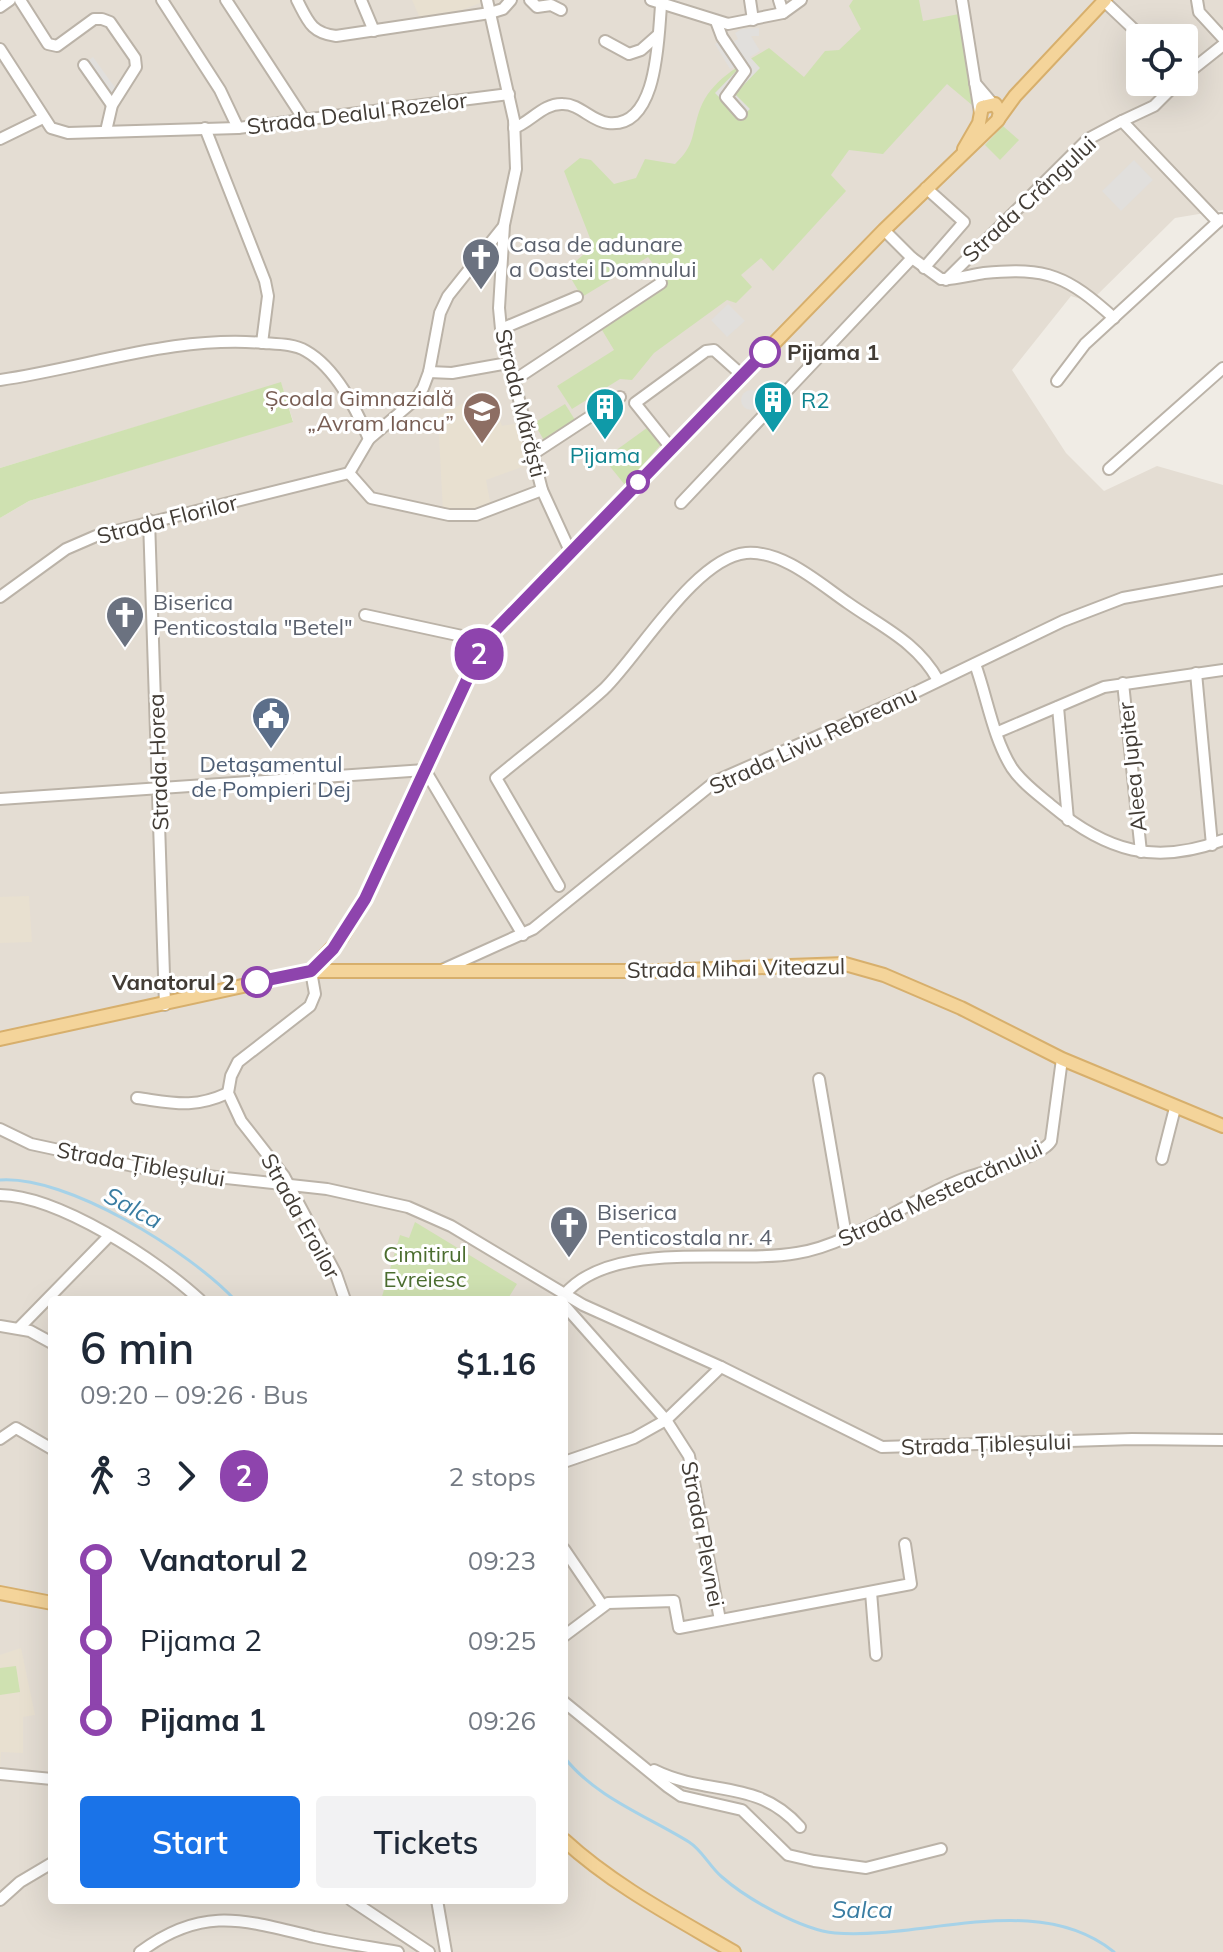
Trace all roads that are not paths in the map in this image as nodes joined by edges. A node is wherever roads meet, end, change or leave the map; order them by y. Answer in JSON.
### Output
{"nodes":[{"id":1,"x":10,"y":0,"type":"edge"},
{"id":2,"x":20,"y":0,"type":"edge"},
{"id":3,"x":162,"y":0,"type":"edge"},
{"id":4,"x":226,"y":0,"type":"edge"},
{"id":5,"x":297,"y":0,"type":"edge"},
{"id":6,"x":361,"y":0,"type":"edge"},
{"id":7,"x":487,"y":0,"type":"edge"},
{"id":8,"x":511,"y":0,"type":"edge"},
{"id":9,"x":530,"y":0,"type":"edge"},
{"id":10,"x":750,"y":0,"type":"edge"},
{"id":11,"x":779,"y":0,"type":"edge"},
{"id":12,"x":801,"y":0,"type":"edge"},
{"id":13,"x":962,"y":0,"type":"edge"},
{"id":14,"x":1104,"y":0,"type":"edge"},
{"id":15,"x":1197,"y":0,"type":"edge"},
{"id":16,"x":656,"y":3,"type":"edge"},
{"id":17,"x":0,"y":7,"type":"edge"},
{"id":18,"x":561,"y":10,"type":"dead end"},
{"id":19,"x":490,"y":13,"type":"junction"},
{"id":20,"x":783,"y":13,"type":"junction"},
{"id":21,"x":753,"y":20,"type":"junction"},
{"id":22,"x":716,"y":21,"type":"junction"},
{"id":23,"x":1129,"y":24,"type":"edge"},
{"id":24,"x":374,"y":31,"type":"junction"},
{"id":25,"x":658,"y":35,"type":"junction"},
{"id":26,"x":1223,"y":38,"type":"edge"},
{"id":27,"x":605,"y":41,"type":"dead end"},
{"id":28,"x":1223,"y":45,"type":"edge"},
{"id":29,"x":0,"y":49,"type":"edge"},
{"id":30,"x":84,"y":65,"type":"dead end"},
{"id":31,"x":1198,"y":65,"type":"edge"},
{"id":32,"x":975,"y":83,"type":"junction"},
{"id":33,"x":509,"y":94,"type":"junction"},
{"id":34,"x":1015,"y":96,"type":"junction"},
{"id":35,"x":1164,"y":96,"type":"edge"},
{"id":36,"x":993,"y":104,"type":"junction"},
{"id":37,"x":112,"y":105,"type":"junction"},
{"id":38,"x":741,"y":114,"type":"dead end"},
{"id":39,"x":980,"y":114,"type":"junction"},
{"id":40,"x":43,"y":118,"type":"junction"},
{"id":41,"x":305,"y":121,"type":"junction"},
{"id":42,"x":996,"y":121,"type":"junction"},
{"id":43,"x":1122,"y":121,"type":"junction"},
{"id":44,"x":205,"y":128,"type":"junction"},
{"id":45,"x":238,"y":128,"type":"junction"},
{"id":46,"x":514,"y":128,"type":"junction"},
{"id":47,"x":106,"y":131,"type":"junction"},
{"id":48,"x":0,"y":139,"type":"edge"},
{"id":49,"x":964,"y":149,"type":"junction"},
{"id":50,"x":926,"y":188,"type":"junction"},
{"id":51,"x":1220,"y":220,"type":"edge"},
{"id":52,"x":504,"y":225,"type":"junction"},
{"id":53,"x":884,"y":230,"type":"junction"},
{"id":54,"x":912,"y":258,"type":"junction"},
{"id":55,"x":924,"y":268,"type":"junction"},
{"id":56,"x":946,"y":280,"type":"junction"},
{"id":57,"x":661,"y":283,"type":"dead end"},
{"id":58,"x":577,"y":297,"type":"dead end"},
{"id":59,"x":1114,"y":318,"type":"junction"},
{"id":60,"x":501,"y":329,"type":"junction"},
{"id":61,"x":262,"y":343,"type":"junction"},
{"id":62,"x":508,"y":363,"type":"junction"},
{"id":63,"x":1223,"y":368,"type":"edge"},
{"id":64,"x":429,"y":372,"type":"junction"},
{"id":65,"x":742,"y":375,"type":"junction"},
{"id":66,"x":0,"y":380,"type":"edge"},
{"id":67,"x":513,"y":381,"type":"junction"},
{"id":68,"x":1057,"y":381,"type":"dead end"},
{"id":69,"x":620,"y":397,"type":"dead end"},
{"id":70,"x":369,"y":439,"type":"junction"},
{"id":71,"x":671,"y":448,"type":"junction"},
{"id":72,"x":533,"y":454,"type":"junction"},
{"id":73,"x":1109,"y":469,"type":"dead end"},
{"id":74,"x":349,"y":473,"type":"junction"},
{"id":75,"x":542,"y":490,"type":"junction"},
{"id":76,"x":681,"y":503,"type":"dead end"},
{"id":77,"x":149,"y":520,"type":"junction"},
{"id":78,"x":570,"y":551,"type":"junction"},
{"id":79,"x":1223,"y":580,"type":"edge"},
{"id":80,"x":0,"y":597,"type":"edge"},
{"id":81,"x":365,"y":615,"type":"dead end"},
{"id":82,"x":485,"y":641,"type":"junction"},
{"id":83,"x":975,"y":664,"type":"junction"},
{"id":84,"x":1223,"y":670,"type":"edge"},
{"id":85,"x":1196,"y":673,"type":"junction"},
{"id":86,"x":938,"y":680,"type":"junction"},
{"id":87,"x":1123,"y":683,"type":"junction"},
{"id":88,"x":1058,"y":707,"type":"junction"},
{"id":89,"x":998,"y":732,"type":"junction"},
{"id":90,"x":425,"y":770,"type":"junction"},
{"id":91,"x":159,"y":787,"type":"junction"},
{"id":92,"x":0,"y":799,"type":"edge"},
{"id":93,"x":1068,"y":820,"type":"junction"},
{"id":94,"x":1218,"y":842,"type":"edge"},
{"id":95,"x":1141,"y":852,"type":"junction"},
{"id":96,"x":559,"y":886,"type":"dead end"},
{"id":97,"x":523,"y":935,"type":"junction"},
{"id":98,"x":311,"y":971,"type":"junction"},
{"id":99,"x":440,"y":971,"type":"junction"},
{"id":100,"x":165,"y":1005,"type":"junction"},
{"id":101,"x":0,"y":1039,"type":"edge"},
{"id":102,"x":1062,"y":1059,"type":"junction"},
{"id":103,"x":819,"y":1079,"type":"dead end"},
{"id":104,"x":228,"y":1093,"type":"junction"},
{"id":105,"x":137,"y":1098,"type":"dead end"},
{"id":106,"x":1175,"y":1108,"type":"junction"},
{"id":107,"x":1223,"y":1126,"type":"edge"},
{"id":108,"x":0,"y":1129,"type":"edge"},
{"id":109,"x":1162,"y":1159,"type":"dead end"},
{"id":110,"x":288,"y":1184,"type":"junction"},
{"id":111,"x":0,"y":1195,"type":"edge"},
{"id":112,"x":109,"y":1236,"type":"junction"},
{"id":113,"x":846,"y":1236,"type":"junction"},
{"id":114,"x":50,"y":1296,"type":"edge"},
{"id":115,"x":195,"y":1296,"type":"edge"},
{"id":116,"x":344,"y":1296,"type":"edge"},
{"id":117,"x":559,"y":1296,"type":"edge"},
{"id":118,"x":567,"y":1296,"type":"edge"},
{"id":119,"x":48,"y":1298,"type":"edge"},
{"id":120,"x":568,"y":1302,"type":"edge"},
{"id":121,"x":568,"y":1306,"type":"edge"},
{"id":122,"x":0,"y":1326,"type":"edge"},
{"id":123,"x":20,"y":1327,"type":"junction"},
{"id":124,"x":48,"y":1341,"type":"edge"},
{"id":125,"x":721,"y":1367,"type":"junction"},
{"id":126,"x":666,"y":1420,"type":"junction"},
{"id":127,"x":0,"y":1439,"type":"edge"},
{"id":128,"x":1223,"y":1440,"type":"edge"},
{"id":129,"x":48,"y":1447,"type":"edge"},
{"id":130,"x":568,"y":1461,"type":"edge"},
{"id":131,"x":905,"y":1544,"type":"dead end"},
{"id":132,"x":568,"y":1555,"type":"edge"},
{"id":133,"x":871,"y":1592,"type":"junction"},
{"id":134,"x":0,"y":1593,"type":"edge"},
{"id":135,"x":48,"y":1602,"type":"edge"},
{"id":136,"x":602,"y":1605,"type":"junction"},
{"id":137,"x":720,"y":1620,"type":"junction"},
{"id":138,"x":568,"y":1633,"type":"edge"},
{"id":139,"x":876,"y":1655,"type":"dead end"},
{"id":140,"x":568,"y":1705,"type":"edge"},
{"id":141,"x":638,"y":1762,"type":"junction"},
{"id":142,"x":0,"y":1774,"type":"edge"},
{"id":143,"x":48,"y":1779,"type":"edge"},
{"id":144,"x":800,"y":1827,"type":"dead end"},
{"id":145,"x":568,"y":1844,"type":"edge"},
{"id":146,"x":941,"y":1849,"type":"dead end"},
{"id":147,"x":48,"y":1865,"type":"edge"},
{"id":148,"x":0,"y":1900,"type":"edge"},
{"id":149,"x":357,"y":1904,"type":"edge"},
{"id":150,"x":438,"y":1904,"type":"edge"},
{"id":151,"x":140,"y":1952,"type":"edge"},
{"id":152,"x":398,"y":1952,"type":"edge"},
{"id":153,"x":429,"y":1952,"type":"edge"},
{"id":154,"x":446,"y":1952,"type":"edge"},
{"id":155,"x":734,"y":1952,"type":"edge"}],
"edges":[{"from":1,"to":17,"type":"street"},
{"from":2,"to":37,"type":"street"},
{"from":3,"to":45,"type":"street"},
{"from":4,"to":41,"type":"street"},
{"from":5,"to":24,"type":"street"},
{"from":6,"to":24,"type":"street"},
{"from":7,"to":19,"type":"street","name":"Strada Mărăști"},
{"from":8,"to":19,"type":"street"},
{"from":9,"to":18,"type":"street"},
{"from":10,"to":21,"type":"street"},
{"from":11,"to":20,"type":"street"},
{"from":12,"to":20,"type":"street"},
{"from":13,"to":32,"type":"street"},
{"from":14,"to":23,"type":"street"},
{"from":14,"to":34,"type":"main road"},
{"from":15,"to":26,"type":"street"},
{"from":16,"to":22,"type":"street"},
{"from":16,"to":25,"type":"street"},
{"from":19,"to":24,"type":"street"},
{"from":19,"to":33,"type":"street","name":"Strada Mărăști"},
{"from":20,"to":21,"type":"street"},
{"from":21,"to":22,"type":"street"},
{"from":22,"to":38,"type":"street"},
{"from":25,"to":27,"type":"street"},
{"from":25,"to":46,"type":"street"},
{"from":28,"to":31,"type":"street"},
{"from":29,"to":40,"type":"street"},
{"from":30,"to":37,"type":"street"},
{"from":32,"to":36,"type":"street"},
{"from":32,"to":39,"type":"street"},
{"from":33,"to":41,"type":"street","name":"Strada Dealul Rozelor"},
{"from":33,"to":46,"type":"street","name":"Strada Mărăști"},
{"from":34,"to":36,"type":"main road"},
{"from":34,"to":42,"type":"main road"},
{"from":35,"to":43,"type":"street","name":"Strada Crângului"},
{"from":36,"to":39,"type":"main road"},
{"from":36,"to":42,"type":"main road"},
{"from":37,"to":47,"type":"street"},
{"from":39,"to":42,"type":"main road"},
{"from":39,"to":49,"type":"main road"},
{"from":40,"to":47,"type":"street","name":"Strada Dealul Rozelor"},
{"from":40,"to":48,"type":"street"},
{"from":41,"to":45,"type":"street","name":"Strada Dealul Rozelor"},
{"from":42,"to":49,"type":"main road"},
{"from":43,"to":51,"type":"street"},
{"from":43,"to":56,"type":"street","name":"Strada Crângului"},
{"from":44,"to":45,"type":"street","name":"Strada Dealul Rozelor"},
{"from":44,"to":47,"type":"street","name":"Strada Dealul Rozelor"},
{"from":44,"to":61,"type":"street"},
{"from":46,"to":52,"type":"street","name":"Strada Mărăști"},
{"from":49,"to":50,"type":"main road"},
{"from":50,"to":53,"type":"main road"},
{"from":50,"to":55,"type":"street"},
{"from":51,"to":59,"type":"street"},
{"from":52,"to":60,"type":"street","name":"Strada Mărăști"},
{"from":52,"to":64,"type":"street"},
{"from":53,"to":54,"type":"street"},
{"from":53,"to":65,"type":"main road"},
{"from":54,"to":55,"type":"street"},
{"from":54,"to":76,"type":"street"},
{"from":55,"to":56,"type":"street"},
{"from":56,"to":59,"type":"street"},
{"from":57,"to":67,"type":"street"},
{"from":58,"to":60,"type":"street"},
{"from":59,"to":68,"type":"street"},
{"from":60,"to":62,"type":"street","name":"Strada Mărăști"},
{"from":61,"to":66,"type":"street"},
{"from":61,"to":70,"type":"street"},
{"from":62,"to":64,"type":"street"},
{"from":62,"to":67,"type":"street","name":"Strada Mărăști"},
{"from":63,"to":73,"type":"street"},
{"from":64,"to":70,"type":"street"},
{"from":65,"to":71,"type":"main road"},
{"from":65,"to":71,"type":"street"},
{"from":67,"to":72,"type":"street","name":"Strada Mărăști"},
{"from":69,"to":72,"type":"street"},
{"from":70,"to":74,"type":"street"},
{"from":71,"to":78,"type":"main road"},
{"from":72,"to":75,"type":"street","name":"Strada Mărăști"},
{"from":74,"to":75,"type":"street"},
{"from":74,"to":77,"type":"street","name":"Strada Florilor"},
{"from":75,"to":78,"type":"street","name":"Strada Mărăști"},
{"from":77,"to":80,"type":"street","name":"Strada Florilor"},
{"from":77,"to":91,"type":"street","name":"Strada Horea"},
{"from":78,"to":82,"type":"main road"},
{"from":79,"to":83,"type":"street","name":"Strada Liviu Rebreanu"},
{"from":81,"to":82,"type":"street"},
{"from":82,"to":90,"type":"main road"},
{"from":83,"to":86,"type":"street","name":"Strada Liviu Rebreanu"},
{"from":83,"to":89,"type":"street"},
{"from":84,"to":85,"type":"street"},
{"from":85,"to":87,"type":"street"},
{"from":85,"to":94,"type":"street"},
{"from":86,"to":96,"type":"street"},
{"from":86,"to":97,"type":"street","name":"Strada Liviu Rebreanu"},
{"from":87,"to":88,"type":"street"},
{"from":87,"to":95,"type":"street","name":"Aleea Jupiter"},
{"from":88,"to":89,"type":"street"},
{"from":88,"to":93,"type":"street"},
{"from":89,"to":93,"type":"street"},
{"from":90,"to":91,"type":"street"},
{"from":90,"to":97,"type":"street"},
{"from":90,"to":98,"type":"main road"},
{"from":91,"to":92,"type":"street"},
{"from":91,"to":100,"type":"street","name":"Strada Horea"},
{"from":93,"to":95,"type":"street"},
{"from":94,"to":95,"type":"street"},
{"from":97,"to":99,"type":"street","name":"Strada Liviu Rebreanu"},
{"from":98,"to":99,"type":"main road","name":"Strada Mihai Viteazul"},
{"from":98,"to":100,"type":"main road","name":"Strada Mihai Viteazul"},
{"from":98,"to":104,"type":"street"},
{"from":99,"to":102,"type":"main road","name":"Strada Mihai Viteazul"},
{"from":100,"to":101,"type":"main road","name":"Strada Mihai Viteazul"},
{"from":102,"to":106,"type":"main road","name":"Strada Mihai Viteazul"},
{"from":102,"to":113,"type":"street","name":"Strada Mesteacănului"},
{"from":103,"to":113,"type":"street"},
{"from":104,"to":105,"type":"street"},
{"from":104,"to":110,"type":"street","name":"Strada Eroilor"},
{"from":106,"to":107,"type":"main road","name":"Strada Mihai Viteazul"},
{"from":106,"to":109,"type":"street"},
{"from":108,"to":110,"type":"street","name":"Strada Țibleșului"},
{"from":110,"to":116,"type":"street","name":"Strada Eroilor"},
{"from":110,"to":117,"type":"street","name":"Strada Țibleșului"},
{"from":111,"to":112,"type":"street"},
{"from":112,"to":114,"type":"street"},
{"from":112,"to":115,"type":"street"},
{"from":113,"to":118,"type":"street","name":"Strada Mesteacănului"},
{"from":119,"to":123,"type":"street"},
{"from":120,"to":125,"type":"street","name":"Strada Țibleșului"},
{"from":121,"to":126,"type":"street","name":"Strada Țibleșului"},
{"from":122,"to":123,"type":"street"},
{"from":123,"to":124,"type":"street"},
{"from":125,"to":126,"type":"street"},
{"from":125,"to":128,"type":"street","name":"Strada Țibleșului"},
{"from":126,"to":130,"type":"street"},
{"from":126,"to":137,"type":"street","name":"Strada Plevnei"},
{"from":127,"to":129,"type":"street"},
{"from":131,"to":133,"type":"street"},
{"from":132,"to":136,"type":"street"},
{"from":133,"to":137,"type":"street"},
{"from":133,"to":139,"type":"street"},
{"from":134,"to":135,"type":"main road"},
{"from":136,"to":137,"type":"street"},
{"from":136,"to":138,"type":"street"},
{"from":140,"to":141,"type":"street"},
{"from":141,"to":144,"type":"street"},
{"from":141,"to":146,"type":"street"},
{"from":142,"to":143,"type":"street"},
{"from":145,"to":155,"type":"main road"},
{"from":147,"to":148,"type":"street"},
{"from":149,"to":153,"type":"street"},
{"from":150,"to":154,"type":"street"},
{"from":151,"to":152,"type":"street"}]}
